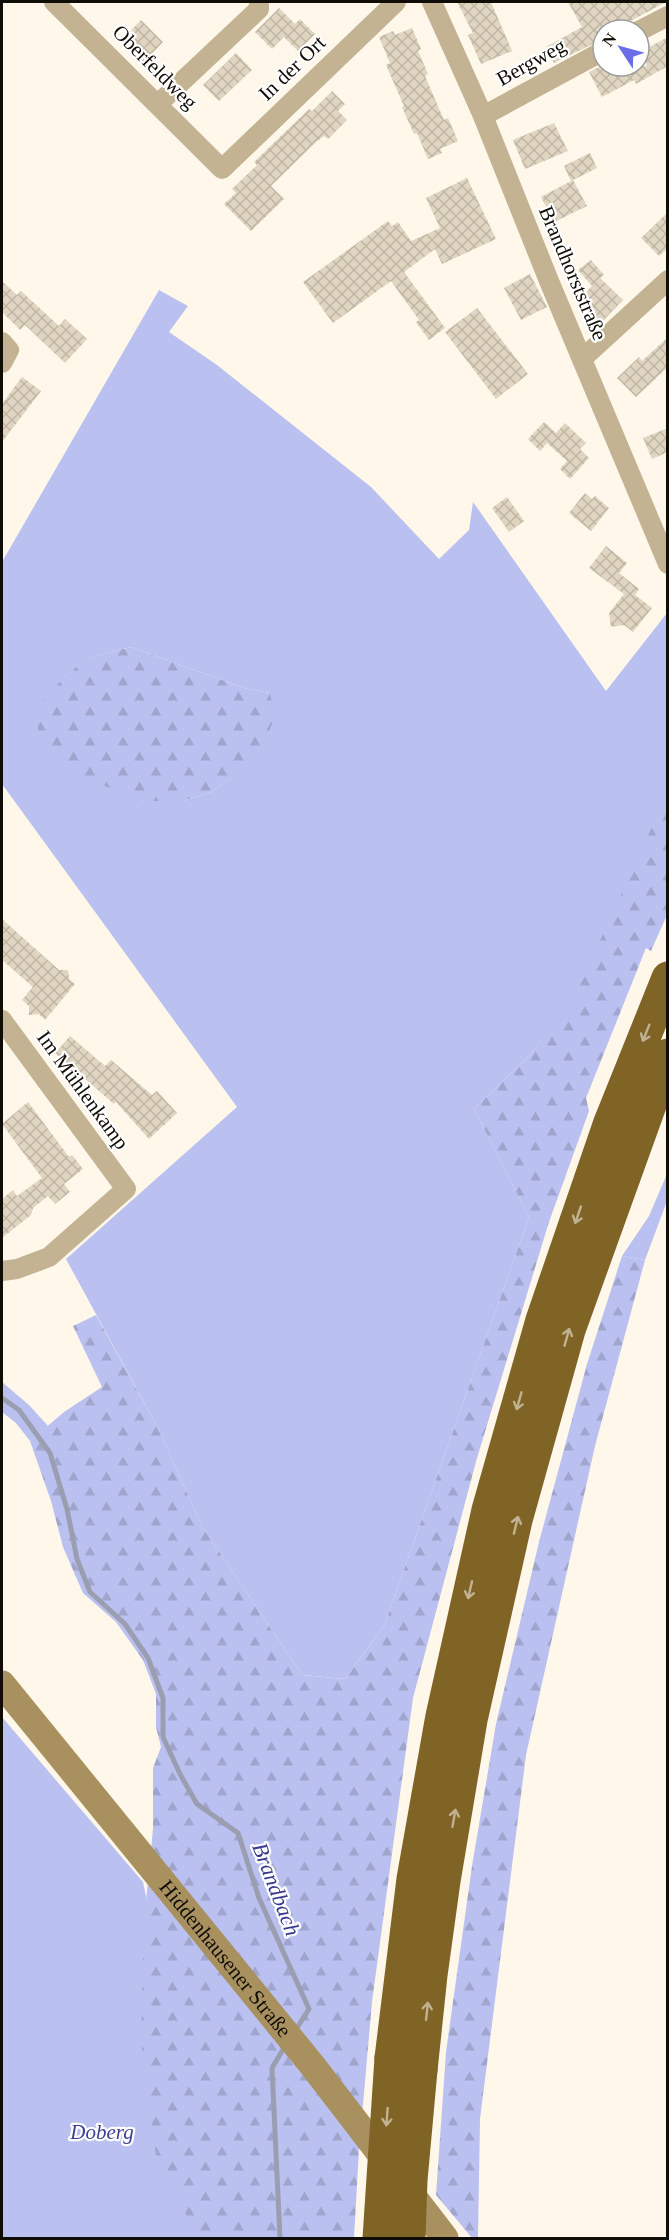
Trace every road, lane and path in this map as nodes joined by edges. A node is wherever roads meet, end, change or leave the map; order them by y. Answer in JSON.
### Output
{"nodes":[{"id":1,"x":54,"y":2,"type":"edge"},
{"id":2,"x":259,"y":2,"type":"edge"},
{"id":3,"x":396,"y":2,"type":"edge"},
{"id":4,"x":432,"y":2,"type":"edge"},
{"id":5,"x":668,"y":16,"type":"edge"},
{"id":6,"x":651,"y":25,"type":"edge"},
{"id":7,"x":591,"y":58,"type":"edge"},
{"id":8,"x":158,"y":104,"type":"junction"},
{"id":9,"x":483,"y":116,"type":"junction"},
{"id":10,"x":222,"y":168,"type":"joint"},
{"id":11,"x":668,"y":280,"type":"edge"},
{"id":12,"x":2,"y":342,"type":"edge"},
{"id":13,"x":582,"y":359,"type":"junction"},
{"id":14,"x":2,"y":363,"type":"edge"},
{"id":15,"x":668,"y":564,"type":"edge"},
{"id":16,"x":668,"y":978,"type":"edge"},
{"id":17,"x":2,"y":1020,"type":"edge"},
{"id":18,"x":668,"y":1055,"type":"edge"},
{"id":19,"x":2,"y":1271,"type":"edge"},
{"id":20,"x":2,"y":1684,"type":"edge"},
{"id":21,"x":379,"y":2238,"type":"edge"},
{"id":22,"x":409,"y":2238,"type":"edge"},
{"id":23,"x":445,"y":2238,"type":"edge"}],
"edges":[{"from":1,"to":8,"type":"street","name":"Oberfeldweg"},
{"from":2,"to":8,"type":"street"},
{"from":3,"to":10,"type":"street","name":"In der Ort"},
{"from":4,"to":9,"type":"street","name":"Brandhorststraße"},
{"from":5,"to":6,"type":"street"},
{"from":7,"to":9,"type":"street","name":"Bergweg"},
{"from":8,"to":10,"type":"street","name":"Oberfeldweg"},
{"from":9,"to":13,"type":"street","name":"Brandhorststraße"},
{"from":11,"to":13,"type":"street"},
{"from":12,"to":14,"type":"street"},
{"from":13,"to":15,"type":"street","name":"Brandhorststraße"},
{"from":16,"to":21,"type":"highway","one_way":true,"bridge":true},
{"from":17,"to":19,"type":"street","name":"Im Mühlenkamp"},
{"from":22,"to":18,"type":"highway","one_way":true,"bridge":true},
{"from":20,"to":23,"type":"street","name":"Hiddenhausener Straße"}]}
